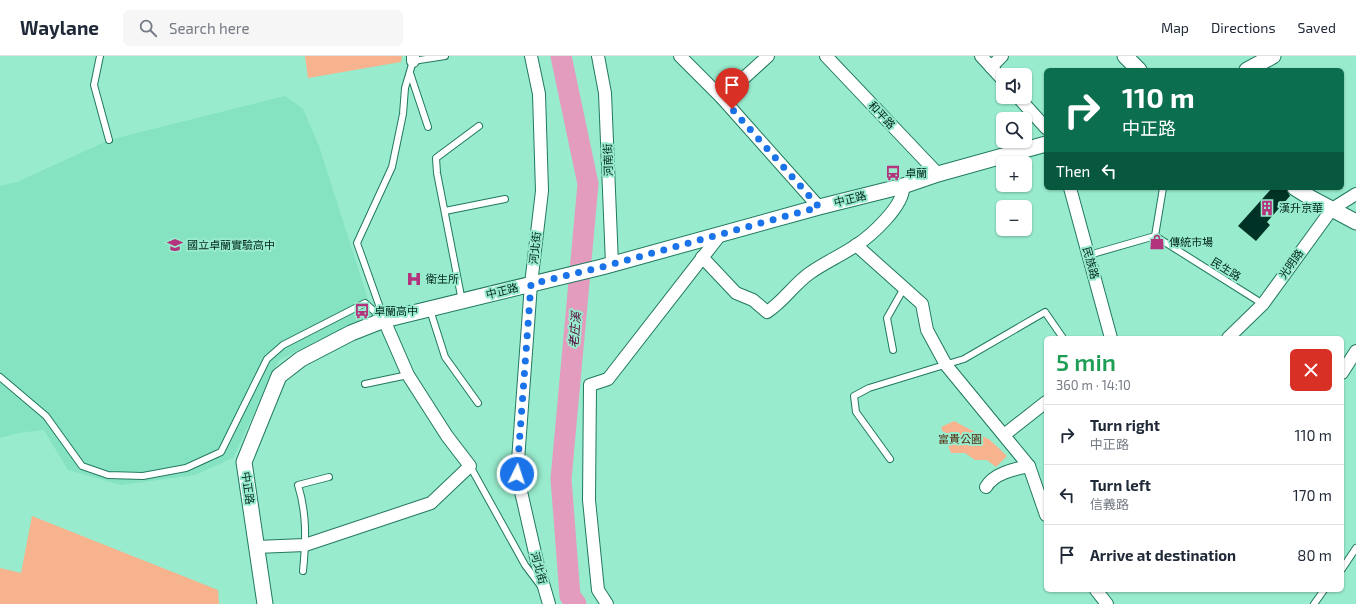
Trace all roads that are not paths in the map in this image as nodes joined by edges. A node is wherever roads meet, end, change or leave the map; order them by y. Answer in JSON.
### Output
{"nodes":[{"id":1,"x":100,"y":56,"type":"edge"},
{"id":2,"x":445,"y":56,"type":"edge"},
{"id":3,"x":531,"y":56,"type":"edge"},
{"id":4,"x":598,"y":56,"type":"edge"},
{"id":5,"x":680,"y":56,"type":"edge"},
{"id":6,"x":768,"y":56,"type":"edge"},
{"id":7,"x":826,"y":56,"type":"edge"},
{"id":8,"x":981,"y":56,"type":"edge"},
{"id":9,"x":1002,"y":56,"type":"edge"},
{"id":10,"x":1124,"y":56,"type":"edge"},
{"id":11,"x":1273,"y":56,"type":"edge"},
{"id":12,"x":412,"y":63,"type":"edge"},
{"id":13,"x":1251,"y":64,"type":"edge"},
{"id":14,"x":991,"y":67,"type":"junction"},
{"id":15,"x":1137,"y":68,"type":"edge"},
{"id":16,"x":996,"y":72,"type":"edge"},
{"id":17,"x":722,"y":98,"type":"junction"},
{"id":18,"x":1024,"y":104,"type":"edge"},
{"id":19,"x":428,"y":126,"type":"dead end"},
{"id":20,"x":479,"y":126,"type":"dead end"},
{"id":21,"x":1044,"y":126,"type":"edge"},
{"id":22,"x":109,"y":140,"type":"dead end"},
{"id":23,"x":1044,"y":145,"type":"edge"},
{"id":24,"x":938,"y":174,"type":"junction"},
{"id":25,"x":903,"y":186,"type":"junction"},
{"id":26,"x":1071,"y":190,"type":"edge"},
{"id":27,"x":1163,"y":190,"type":"edge"},
{"id":28,"x":1298,"y":190,"type":"edge"},
{"id":29,"x":1356,"y":194,"type":"edge"},
{"id":30,"x":505,"y":199,"type":"dead end"},
{"id":31,"x":819,"y":207,"type":"junction"},
{"id":32,"x":1332,"y":209,"type":"junction"},
{"id":33,"x":445,"y":211,"type":"junction"},
{"id":34,"x":1356,"y":222,"type":"edge"},
{"id":35,"x":720,"y":235,"type":"junction"},
{"id":36,"x":1155,"y":236,"type":"junction"},
{"id":37,"x":856,"y":246,"type":"junction"},
{"id":38,"x":1089,"y":255,"type":"junction"},
{"id":39,"x":702,"y":257,"type":"junction"},
{"id":40,"x":607,"y":266,"type":"junction"},
{"id":41,"x":531,"y":284,"type":"junction"},
{"id":42,"x":904,"y":288,"type":"junction"},
{"id":43,"x":462,"y":301,"type":"junction"},
{"id":44,"x":1263,"y":304,"type":"junction"},
{"id":45,"x":430,"y":309,"type":"junction"},
{"id":46,"x":384,"y":320,"type":"junction"},
{"id":47,"x":1062,"y":336,"type":"edge"},
{"id":48,"x":1110,"y":336,"type":"edge"},
{"id":49,"x":1230,"y":336,"type":"edge"},
{"id":50,"x":893,"y":350,"type":"dead end"},
{"id":51,"x":1356,"y":351,"type":"edge"},
{"id":52,"x":946,"y":365,"type":"junction"},
{"id":53,"x":1344,"y":370,"type":"edge"},
{"id":54,"x":408,"y":375,"type":"junction"},
{"id":55,"x":0,"y":377,"type":"edge"},
{"id":56,"x":365,"y":384,"type":"dead end"},
{"id":57,"x":478,"y":403,"type":"dead end"},
{"id":58,"x":1044,"y":404,"type":"edge"},
{"id":59,"x":1004,"y":436,"type":"junction"},
{"id":60,"x":890,"y":459,"type":"dead end"},
{"id":61,"x":470,"y":466,"type":"junction"},
{"id":62,"x":1029,"y":466,"type":"junction"},
{"id":63,"x":329,"y":478,"type":"dead end"},
{"id":64,"x":986,"y":487,"type":"dead end"},
{"id":65,"x":1044,"y":509,"type":"edge"},
{"id":66,"x":306,"y":545,"type":"junction"},
{"id":67,"x":256,"y":547,"type":"junction"},
{"id":68,"x":1356,"y":548,"type":"edge"},
{"id":69,"x":1344,"y":566,"type":"edge"},
{"id":70,"x":303,"y":571,"type":"dead end"},
{"id":71,"x":546,"y":592,"type":"junction"},
{"id":72,"x":1098,"y":592,"type":"edge"},
{"id":73,"x":1323,"y":592,"type":"edge"},
{"id":74,"x":265,"y":604,"type":"edge"},
{"id":75,"x":549,"y":604,"type":"edge"},
{"id":76,"x":607,"y":604,"type":"edge"},
{"id":77,"x":1107,"y":604,"type":"edge"},
{"id":78,"x":1314,"y":604,"type":"edge"}],
"edges":[{"from":1,"to":22,"type":"lane"},
{"from":2,"to":12,"type":"lane"},
{"from":3,"to":41,"type":"street","name":"河北街"},
{"from":4,"to":40,"type":"street","name":"河南街"},
{"from":5,"to":17,"type":"street"},
{"from":6,"to":17,"type":"street"},
{"from":7,"to":24,"type":"street","name":"和平路"},
{"from":8,"to":14,"type":"street"},
{"from":9,"to":14,"type":"street"},
{"from":10,"to":15,"type":"street"},
{"from":11,"to":13,"type":"street"},
{"from":12,"to":19,"type":"lane"},
{"from":12,"to":46,"type":"lane"},
{"from":14,"to":16,"type":"street"},
{"from":17,"to":31,"type":"street"},
{"from":18,"to":21,"type":"street"},
{"from":20,"to":33,"type":"lane"},
{"from":23,"to":24,"type":"street","name":"中正路"},
{"from":24,"to":25,"type":"street","name":"中正路"},
{"from":25,"to":31,"type":"street","name":"中正路"},
{"from":25,"to":37,"type":"street"},
{"from":26,"to":38,"type":"street","name":"民族路"},
{"from":27,"to":36,"type":"lane"},
{"from":28,"to":32,"type":"street"},
{"from":29,"to":32,"type":"street","name":"光明路"},
{"from":30,"to":33,"type":"lane"},
{"from":31,"to":35,"type":"street","name":"中正路"},
{"from":32,"to":34,"type":"street"},
{"from":32,"to":44,"type":"street","name":"光明路"},
{"from":33,"to":43,"type":"lane"},
{"from":35,"to":39,"type":"street"},
{"from":35,"to":40,"type":"street","name":"中正路"},
{"from":36,"to":38,"type":"lane"},
{"from":36,"to":44,"type":"lane","name":"民生路"},
{"from":37,"to":39,"type":"street"},
{"from":37,"to":42,"type":"street"},
{"from":38,"to":48,"type":"street","name":"民族路"},
{"from":39,"to":76,"type":"street"},
{"from":40,"to":41,"type":"street","name":"中正路"},
{"from":41,"to":43,"type":"street","name":"中正路"},
{"from":41,"to":71,"type":"street","name":"河北街"},
{"from":42,"to":50,"type":"lane"},
{"from":42,"to":52,"type":"street"},
{"from":43,"to":45,"type":"street","name":"中正路"},
{"from":44,"to":49,"type":"street","name":"光明路"},
{"from":45,"to":46,"type":"street","name":"中正路"},
{"from":45,"to":57,"type":"lane"},
{"from":46,"to":54,"type":"street"},
{"from":46,"to":55,"type":"lane"},
{"from":46,"to":67,"type":"street","name":"中正路"},
{"from":47,"to":52,"type":"lane"},
{"from":51,"to":53,"type":"street"},
{"from":52,"to":59,"type":"street"},
{"from":52,"to":60,"type":"lane"},
{"from":54,"to":56,"type":"lane"},
{"from":54,"to":61,"type":"street"},
{"from":58,"to":59,"type":"street"},
{"from":59,"to":62,"type":"street"},
{"from":61,"to":66,"type":"street"},
{"from":61,"to":71,"type":"lane"},
{"from":62,"to":64,"type":"street"},
{"from":62,"to":65,"type":"street"},
{"from":63,"to":66,"type":"lane"},
{"from":66,"to":67,"type":"street"},
{"from":66,"to":70,"type":"lane"},
{"from":67,"to":74,"type":"street","name":"中正路"},
{"from":68,"to":69,"type":"lane"},
{"from":71,"to":75,"type":"street","name":"河北街"},
{"from":72,"to":77,"type":"street"},
{"from":73,"to":78,"type":"lane"}]}
